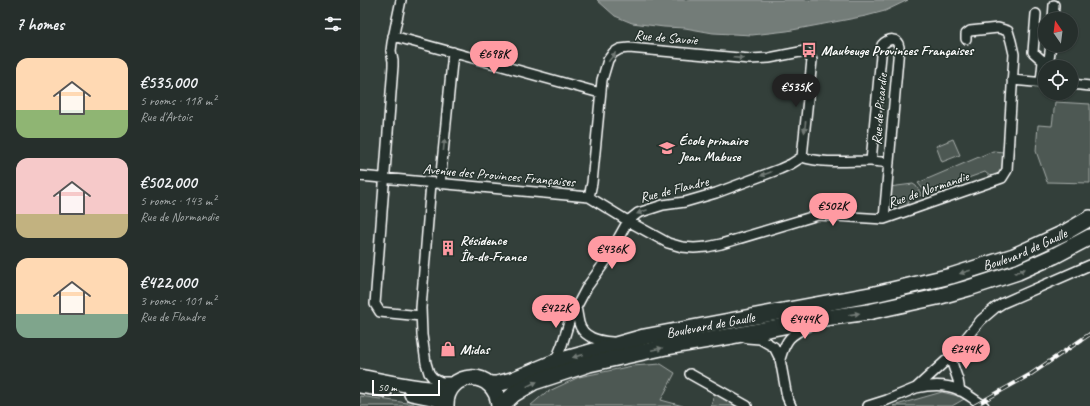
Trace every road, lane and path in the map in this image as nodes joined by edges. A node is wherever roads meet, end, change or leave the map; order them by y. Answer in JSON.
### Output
{"nodes":[{"id":1,"x":401,"y":0,"type":"edge"},
{"id":2,"x":1054,"y":5,"type":"dead end"},
{"id":3,"x":1054,"y":12,"type":"edge"},
{"id":4,"x":1036,"y":14,"type":"dead end"},
{"id":5,"x":393,"y":36,"type":"junction"},
{"id":6,"x":966,"y":39,"type":"dead end"},
{"id":7,"x":453,"y":52,"type":"junction"},
{"id":8,"x":1050,"y":52,"type":"edge"},
{"id":9,"x":1042,"y":60,"type":"edge"},
{"id":10,"x":1046,"y":60,"type":"edge"},
{"id":11,"x":1012,"y":80,"type":"junction"},
{"id":12,"x":1038,"y":83,"type":"edge"},
{"id":13,"x":1078,"y":85,"type":"edge"},
{"id":14,"x":1090,"y":86,"type":"edge"},
{"id":15,"x":600,"y":93,"type":"junction"},
{"id":16,"x":802,"y":157,"type":"junction"},
{"id":17,"x":871,"y":161,"type":"junction"},
{"id":18,"x":888,"y":163,"type":"junction"},
{"id":19,"x":360,"y":176,"type":"edge"},
{"id":20,"x":384,"y":179,"type":"junction"},
{"id":21,"x":435,"y":183,"type":"junction"},
{"id":22,"x":589,"y":197,"type":"junction"},
{"id":23,"x":1090,"y":218,"type":"edge"},
{"id":24,"x":884,"y":219,"type":"junction"},
{"id":25,"x":628,"y":221,"type":"junction"},
{"id":26,"x":1090,"y":237,"type":"edge"},
{"id":27,"x":1090,"y":265,"type":"edge"},
{"id":28,"x":576,"y":307,"type":"junction"},
{"id":29,"x":760,"y":315,"type":"junction"},
{"id":30,"x":421,"y":316,"type":"junction"},
{"id":31,"x":732,"y":336,"type":"junction"},
{"id":32,"x":780,"y":336,"type":"junction"},
{"id":33,"x":644,"y":338,"type":"junction"},
{"id":34,"x":950,"y":357,"type":"junction"},
{"id":35,"x":780,"y":359,"type":"junction"},
{"id":36,"x":556,"y":362,"type":"junction"},
{"id":37,"x":690,"y":374,"type":"dead end"},
{"id":38,"x":360,"y":376,"type":"edge"},
{"id":39,"x":489,"y":384,"type":"junction"},
{"id":40,"x":453,"y":385,"type":"junction"},
{"id":41,"x":360,"y":386,"type":"edge"},
{"id":42,"x":916,"y":388,"type":"junction"},
{"id":43,"x":960,"y":391,"type":"junction"},
{"id":44,"x":446,"y":405,"type":"edge"},
{"id":45,"x":500,"y":406,"type":"edge"},
{"id":46,"x":747,"y":406,"type":"edge"},
{"id":47,"x":791,"y":406,"type":"edge"},
{"id":48,"x":868,"y":406,"type":"edge"},
{"id":49,"x":984,"y":406,"type":"edge"}],
"edges":[{"from":1,"to":5,"type":"street"},
{"from":2,"to":3,"type":"street"},
{"from":4,"to":9,"type":"street"},
{"from":5,"to":7,"type":"street"},
{"from":5,"to":20,"type":"street"},
{"from":6,"to":11,"type":"street","name":"Rue de Normandie"},
{"from":7,"to":15,"type":"street"},
{"from":21,"to":7,"type":"street","one_way":true},
{"from":8,"to":10,"type":"street"},
{"from":11,"to":12,"type":"street"},
{"from":11,"to":24,"type":"street","name":"Rue de Normandie"},
{"from":13,"to":14,"type":"street"},
{"from":15,"to":16,"type":"street","name":"Rue de Savoie","one_way":true},
{"from":15,"to":22,"type":"street","name":"Rue de Savoie"},
{"from":16,"to":17,"type":"street"},
{"from":16,"to":25,"type":"street","name":"Rue de Flandre","one_way":true},
{"from":17,"to":18,"type":"street"},
{"from":17,"to":18,"type":"street","name":"Rue de Picardie"},
{"from":18,"to":24,"type":"street","name":"Rue de Picardie"},
{"from":19,"to":20,"type":"street","name":"Avenue des Provinces Françaises"},
{"from":20,"to":21,"type":"street","name":"Avenue des Provinces Françaises"},
{"from":20,"to":30,"type":"street"},
{"from":21,"to":22,"type":"street","name":"Avenue des Provinces Françaises"},
{"from":21,"to":30,"type":"street"},
{"from":22,"to":25,"type":"street","name":"Avenue des Provinces Françaises"},
{"from":23,"to":29,"type":"main road","name":"Boulevard de Gaulle","one_way":true},
{"from":24,"to":25,"type":"street","name":"Rue de Normandie"},
{"from":25,"to":28,"type":"street","name":"Rue de Flandre"},
{"from":32,"to":26,"type":"main road","name":"Boulevard de Gaulle","one_way":true},
{"from":27,"to":34,"type":"street"},
{"from":28,"to":33,"type":"street"},
{"from":28,"to":36,"type":"street","name":"Rue de Flandre"},
{"from":29,"to":32,"type":"street"},
{"from":29,"to":33,"type":"main road","name":"Boulevard de Gaulle"},
{"from":30,"to":40,"type":"street"},
{"from":31,"to":32,"type":"main road","name":"Boulevard de Gaulle"},
{"from":31,"to":35,"type":"street"},
{"from":45,"to":31,"type":"main road","name":"Boulevard de Gaulle","one_way":true},
{"from":32,"to":35,"type":"street"},
{"from":33,"to":36,"type":"main road","name":"Boulevard de Gaulle","one_way":true},
{"from":34,"to":42,"type":"street"},
{"from":34,"to":43,"type":"street"},
{"from":35,"to":47,"type":"street"},
{"from":36,"to":39,"type":"main road","name":"Boulevard de Gaulle"},
{"from":37,"to":46,"type":"street"},
{"from":38,"to":40,"type":"main road"},
{"from":39,"to":40,"type":"main road"},
{"from":39,"to":45,"type":"main road"},
{"from":40,"to":44,"type":"main road"},
{"from":41,"to":44,"type":"main road"},
{"from":42,"to":43,"type":"street"},
{"from":42,"to":48,"type":"street"},
{"from":43,"to":49,"type":"street"}]}
